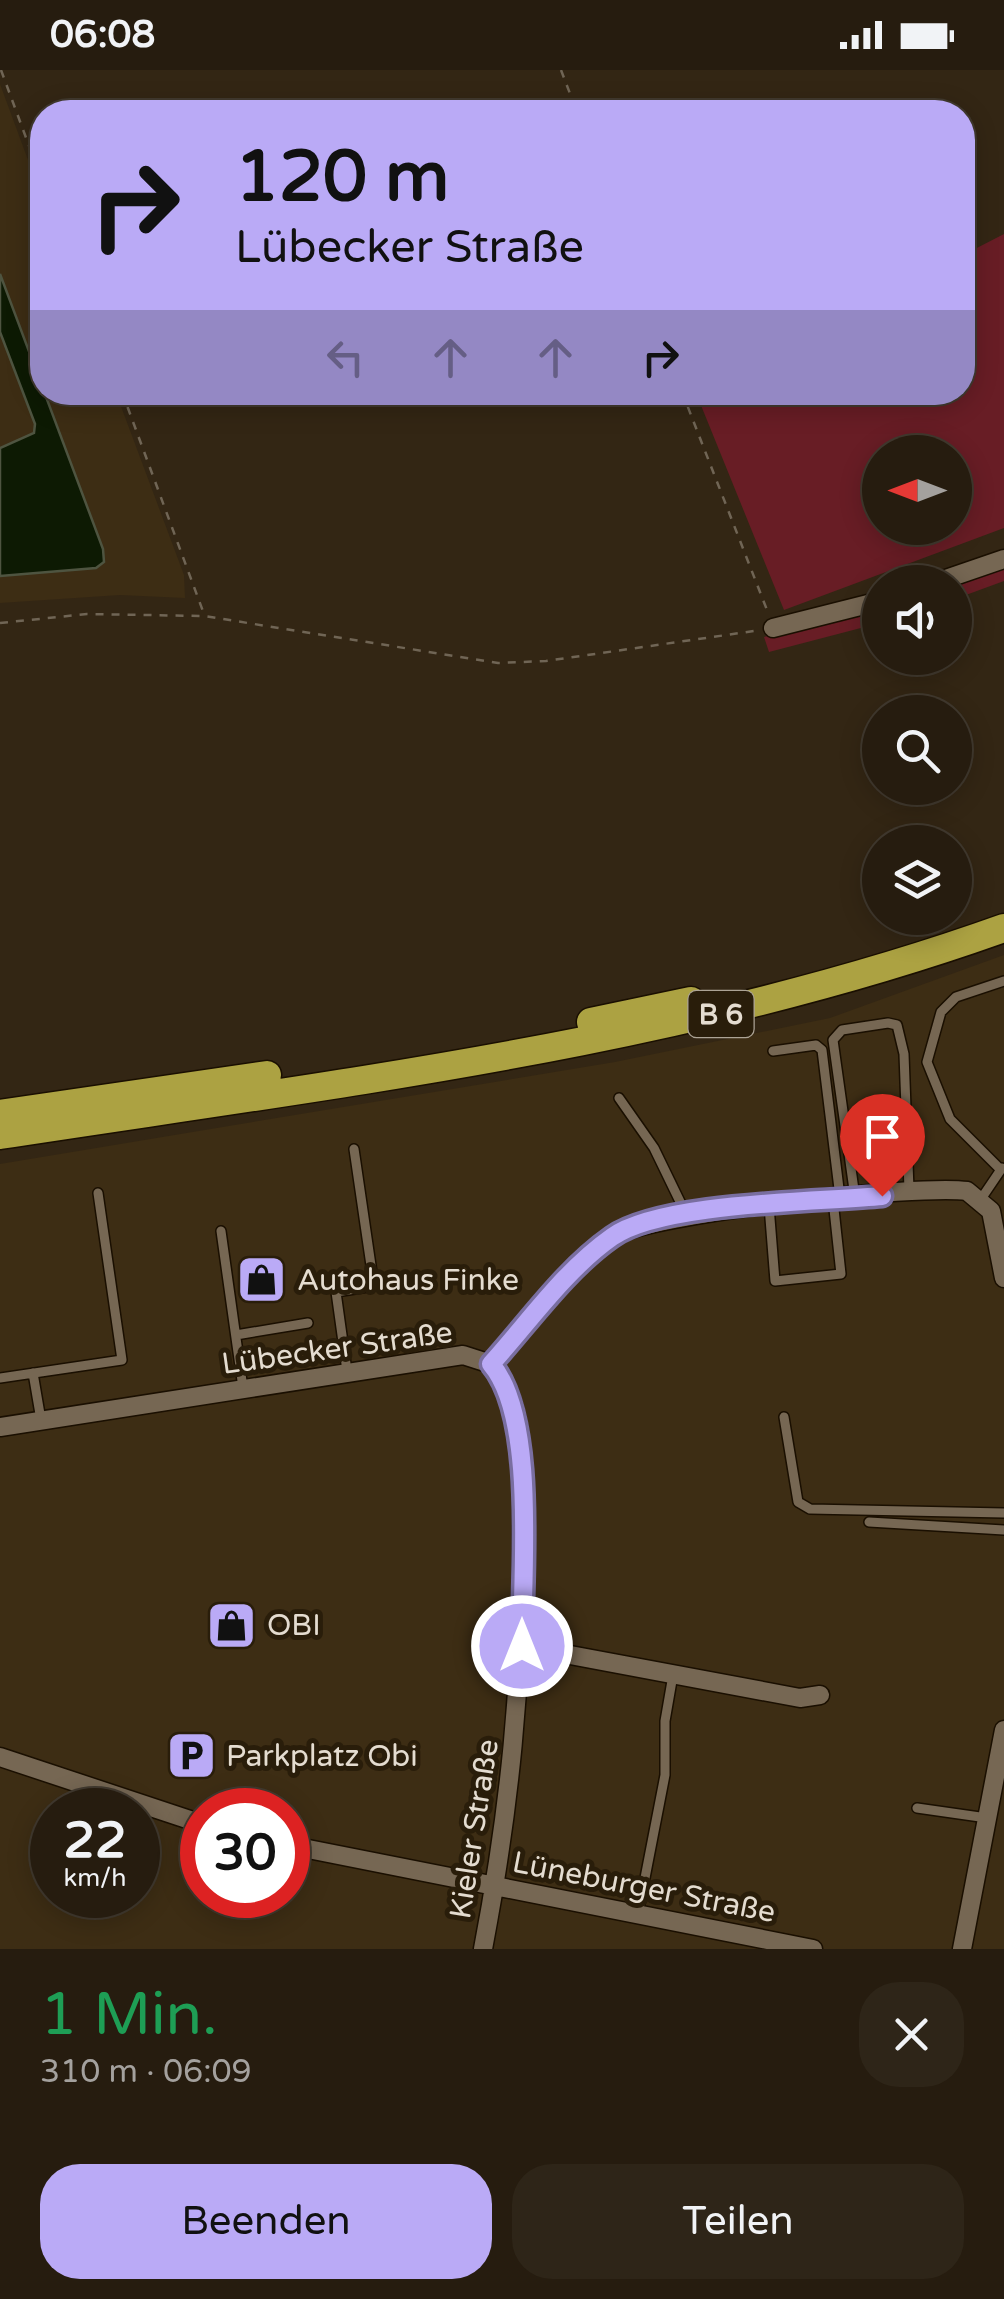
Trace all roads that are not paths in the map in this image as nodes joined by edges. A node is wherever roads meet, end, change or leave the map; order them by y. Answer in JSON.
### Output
{"nodes":[{"id":1,"x":1004,"y":559,"type":"edge"},
{"id":2,"x":972,"y":570,"type":"edge"},
{"id":3,"x":862,"y":606,"type":"edge"},
{"id":4,"x":773,"y":628,"type":"road end"},
{"id":5,"x":1004,"y":910,"type":"edge"},
{"id":6,"x":1004,"y":928,"type":"edge"},
{"id":7,"x":1004,"y":982,"type":"edge"},
{"id":8,"x":773,"y":1051,"type":"dead end"},
{"id":9,"x":619,"y":1098,"type":"dead end"},
{"id":10,"x":0,"y":1114,"type":"edge"},
{"id":11,"x":906,"y":1118,"type":"junction"},
{"id":12,"x":845,"y":1122,"type":"junction"},
{"id":13,"x":62,"y":1126,"type":"junction"},
{"id":14,"x":0,"y":1136,"type":"edge"},
{"id":15,"x":0,"y":1148,"type":"edge"},
{"id":16,"x":354,"y":1149,"type":"dead end"},
{"id":17,"x":1002,"y":1167,"type":"edge"},
{"id":18,"x":98,"y":1193,"type":"dead end"},
{"id":19,"x":909,"y":1193,"type":"junction"},
{"id":20,"x":843,"y":1199,"type":"junction"},
{"id":21,"x":981,"y":1199,"type":"junction"},
{"id":22,"x":768,"y":1206,"type":"junction"},
{"id":23,"x":686,"y":1214,"type":"junction"},
{"id":24,"x":222,"y":1231,"type":"dead end"},
{"id":25,"x":1004,"y":1278,"type":"edge"},
{"id":26,"x":308,"y":1324,"type":"dead end"},
{"id":27,"x":236,"y":1335,"type":"junction"},
{"id":28,"x":491,"y":1364,"type":"junction"},
{"id":29,"x":347,"y":1372,"type":"junction"},
{"id":30,"x":33,"y":1373,"type":"junction"},
{"id":31,"x":0,"y":1378,"type":"edge"},
{"id":32,"x":243,"y":1388,"type":"junction"},
{"id":33,"x":784,"y":1417,"type":"dead end"},
{"id":34,"x":41,"y":1420,"type":"junction"},
{"id":35,"x":0,"y":1427,"type":"edge"},
{"id":36,"x":1004,"y":1512,"type":"edge"},
{"id":37,"x":870,"y":1522,"type":"dead end"},
{"id":38,"x":1004,"y":1530,"type":"edge"},
{"id":39,"x":522,"y":1646,"type":"junction"},
{"id":40,"x":673,"y":1674,"type":"junction"},
{"id":41,"x":820,"y":1695,"type":"dead end"},
{"id":42,"x":1004,"y":1730,"type":"edge"},
{"id":43,"x":0,"y":1757,"type":"edge"},
{"id":44,"x":999,"y":1788,"type":"edge"},
{"id":45,"x":917,"y":1808,"type":"dead end"},
{"id":46,"x":180,"y":1817,"type":"edge"},
{"id":47,"x":987,"y":1818,"type":"junction"},
{"id":48,"x":310,"y":1850,"type":"edge"},
{"id":49,"x":495,"y":1886,"type":"junction"},
{"id":50,"x":638,"y":1914,"type":"junction"},
{"id":51,"x":483,"y":1949,"type":"edge"},
{"id":52,"x":813,"y":1949,"type":"edge"},
{"id":53,"x":962,"y":1949,"type":"edge"}],
"edges":[{"from":1,"to":2,"type":"street"},
{"from":3,"to":4,"type":"street"},
{"from":5,"to":10,"type":"highway","number":"B 6"},
{"from":6,"to":13,"type":"highway","number":"B 6"},
{"from":7,"to":17,"type":"lane"},
{"from":8,"to":20,"type":"lane"},
{"from":9,"to":23,"type":"lane"},
{"from":11,"to":12,"type":"lane"},
{"from":11,"to":12,"type":"lane"},
{"from":11,"to":19,"type":"lane"},
{"from":12,"to":20,"type":"lane"},
{"from":13,"to":14,"type":"highway","number":"B 6"},
{"from":13,"to":15,"type":"highway"},
{"from":16,"to":29,"type":"lane"},
{"from":17,"to":21,"type":"lane"},
{"from":18,"to":30,"type":"lane"},
{"from":19,"to":20,"type":"street","name":"Lübecker Straße"},
{"from":19,"to":21,"type":"street","name":"Lübecker Straße"},
{"from":20,"to":22,"type":"street","name":"Lübecker Straße"},
{"from":20,"to":22,"type":"lane"},
{"from":21,"to":25,"type":"street"},
{"from":22,"to":23,"type":"street","name":"Lübecker Straße"},
{"from":23,"to":28,"type":"street","name":"Lübecker Straße"},
{"from":24,"to":27,"type":"lane"},
{"from":26,"to":27,"type":"lane"},
{"from":27,"to":32,"type":"lane"},
{"from":28,"to":29,"type":"street","name":"Lübecker Straße"},
{"from":28,"to":39,"type":"street","name":"Kieler Straße"},
{"from":29,"to":32,"type":"street","name":"Lübecker Straße"},
{"from":30,"to":31,"type":"lane"},
{"from":30,"to":34,"type":"lane"},
{"from":32,"to":34,"type":"street","name":"Lübecker Straße"},
{"from":33,"to":36,"type":"lane"},
{"from":34,"to":35,"type":"street","name":"Lübecker Straße"},
{"from":37,"to":38,"type":"lane"},
{"from":39,"to":40,"type":"street"},
{"from":39,"to":49,"type":"street","name":"Kieler Straße"},
{"from":40,"to":41,"type":"street"},
{"from":40,"to":50,"type":"lane"},
{"from":42,"to":44,"type":"street"},
{"from":43,"to":46,"type":"street"},
{"from":44,"to":47,"type":"street"},
{"from":45,"to":47,"type":"lane"},
{"from":47,"to":53,"type":"street"},
{"from":48,"to":49,"type":"street","name":"Lüneburger Straße"},
{"from":49,"to":50,"type":"street","name":"Lüneburger Straße"},
{"from":49,"to":51,"type":"street","name":"Kieler Straße"},
{"from":50,"to":52,"type":"street","name":"Lüneburger Straße"}]}
